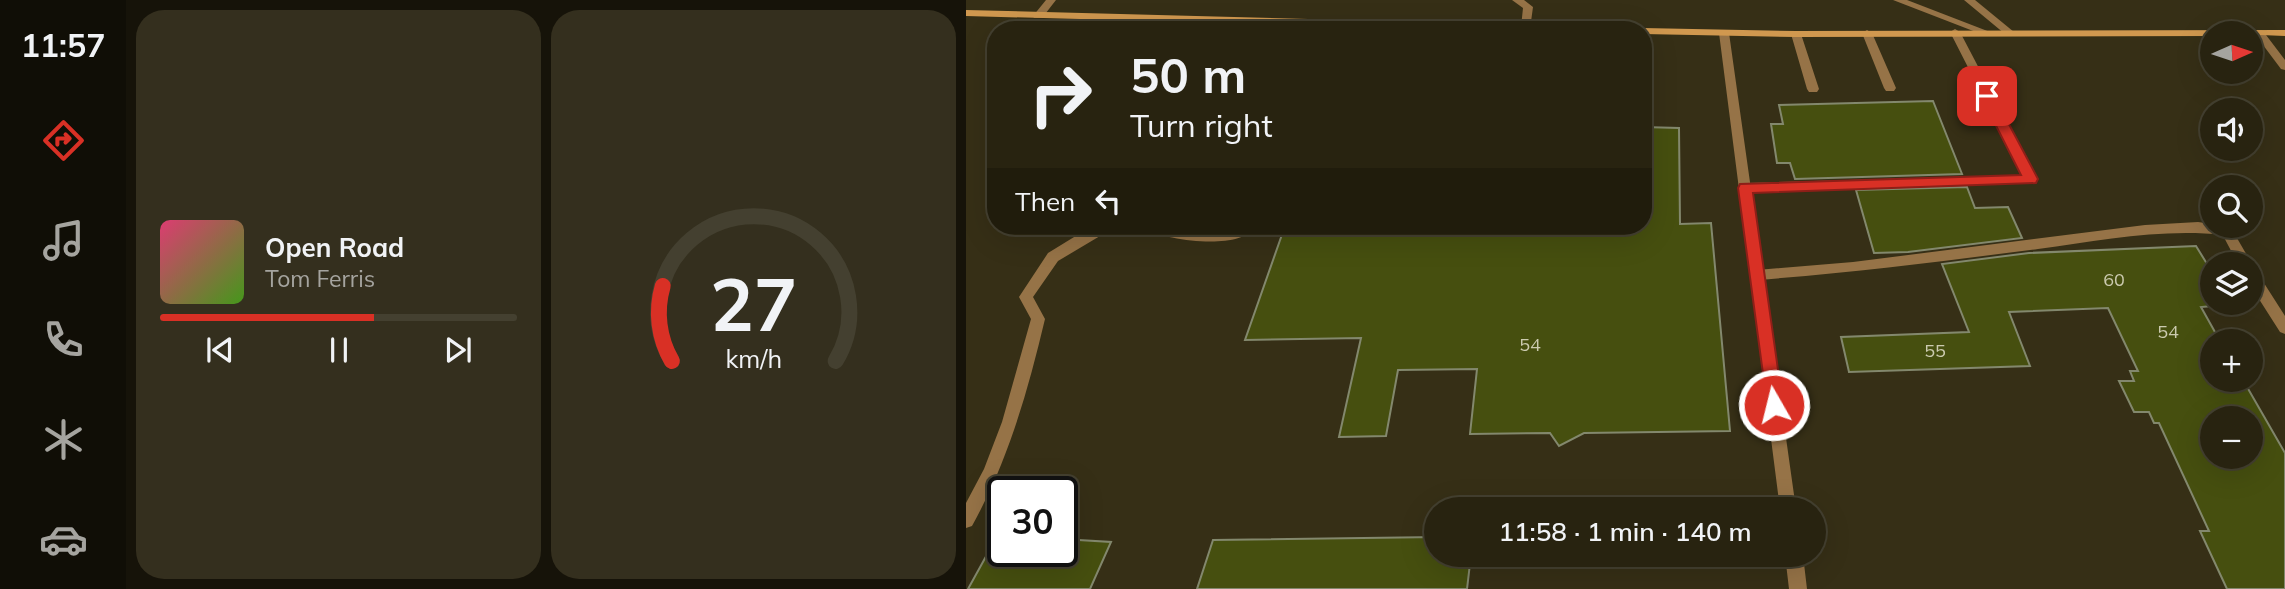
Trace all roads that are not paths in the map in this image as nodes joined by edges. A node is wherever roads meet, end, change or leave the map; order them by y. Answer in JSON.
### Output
{"nodes":[{"id":1,"x":1051,"y":0,"type":"edge"},
{"id":2,"x":1517,"y":0,"type":"edge"},
{"id":3,"x":1898,"y":0,"type":"edge"},
{"id":4,"x":1969,"y":0,"type":"edge"},
{"id":5,"x":966,"y":13,"type":"edge"},
{"id":6,"x":1038,"y":16,"type":"junction"},
{"id":7,"x":1142,"y":21,"type":"edge"},
{"id":8,"x":1527,"y":21,"type":"edge"},
{"id":9,"x":1652,"y":31,"type":"edge"},
{"id":10,"x":1955,"y":32,"type":"junction"},
{"id":11,"x":1985,"y":32,"type":"junction"},
{"id":12,"x":2009,"y":32,"type":"junction"},
{"id":13,"x":1724,"y":33,"type":"junction"},
{"id":14,"x":1867,"y":33,"type":"junction"},
{"id":15,"x":2200,"y":33,"type":"edge"},
{"id":16,"x":2263,"y":33,"type":"edge"},
{"id":17,"x":2285,"y":33,"type":"edge"},
{"id":18,"x":1796,"y":34,"type":"junction"},
{"id":19,"x":2263,"y":38,"type":"edge"},
{"id":20,"x":2285,"y":67,"type":"edge"},
{"id":21,"x":1813,"y":89,"type":"dead end"},
{"id":22,"x":1889,"y":89,"type":"dead end"},
{"id":23,"x":1745,"y":188,"type":"junction"},
{"id":24,"x":2200,"y":227,"type":"edge"},
{"id":25,"x":1090,"y":235,"type":"edge"},
{"id":26,"x":1204,"y":235,"type":"edge"},
{"id":27,"x":1230,"y":235,"type":"edge"},
{"id":28,"x":1757,"y":275,"type":"junction"},
{"id":29,"x":2263,"y":293,"type":"edge"},
{"id":30,"x":2285,"y":328,"type":"edge"},
{"id":31,"x":1786,"y":497,"type":"edge"},
{"id":32,"x":966,"y":520,"type":"edge"},
{"id":33,"x":1795,"y":567,"type":"edge"},
{"id":34,"x":1798,"y":589,"type":"edge"}],
"edges":[{"from":1,"to":6,"type":"street"},
{"from":2,"to":8,"type":"street"},
{"from":3,"to":11,"type":"street"},
{"from":4,"to":12,"type":"street"},
{"from":5,"to":6,"type":"street"},
{"from":6,"to":7,"type":"street"},
{"from":9,"to":13,"type":"street"},
{"from":10,"to":11,"type":"street"},
{"from":10,"to":14,"type":"street"},
{"from":10,"to":23,"type":"street"},
{"from":11,"to":12,"type":"street"},
{"from":12,"to":15,"type":"street"},
{"from":13,"to":18,"type":"street"},
{"from":13,"to":23,"type":"street"},
{"from":14,"to":18,"type":"street"},
{"from":14,"to":22,"type":"street"},
{"from":16,"to":17,"type":"street"},
{"from":18,"to":21,"type":"street"},
{"from":19,"to":20,"type":"street"},
{"from":23,"to":28,"type":"street"},
{"from":24,"to":28,"type":"street"},
{"from":25,"to":32,"type":"street"},
{"from":26,"to":27,"type":"street"},
{"from":28,"to":31,"type":"street"},
{"from":29,"to":30,"type":"street"},
{"from":33,"to":34,"type":"street"}]}
